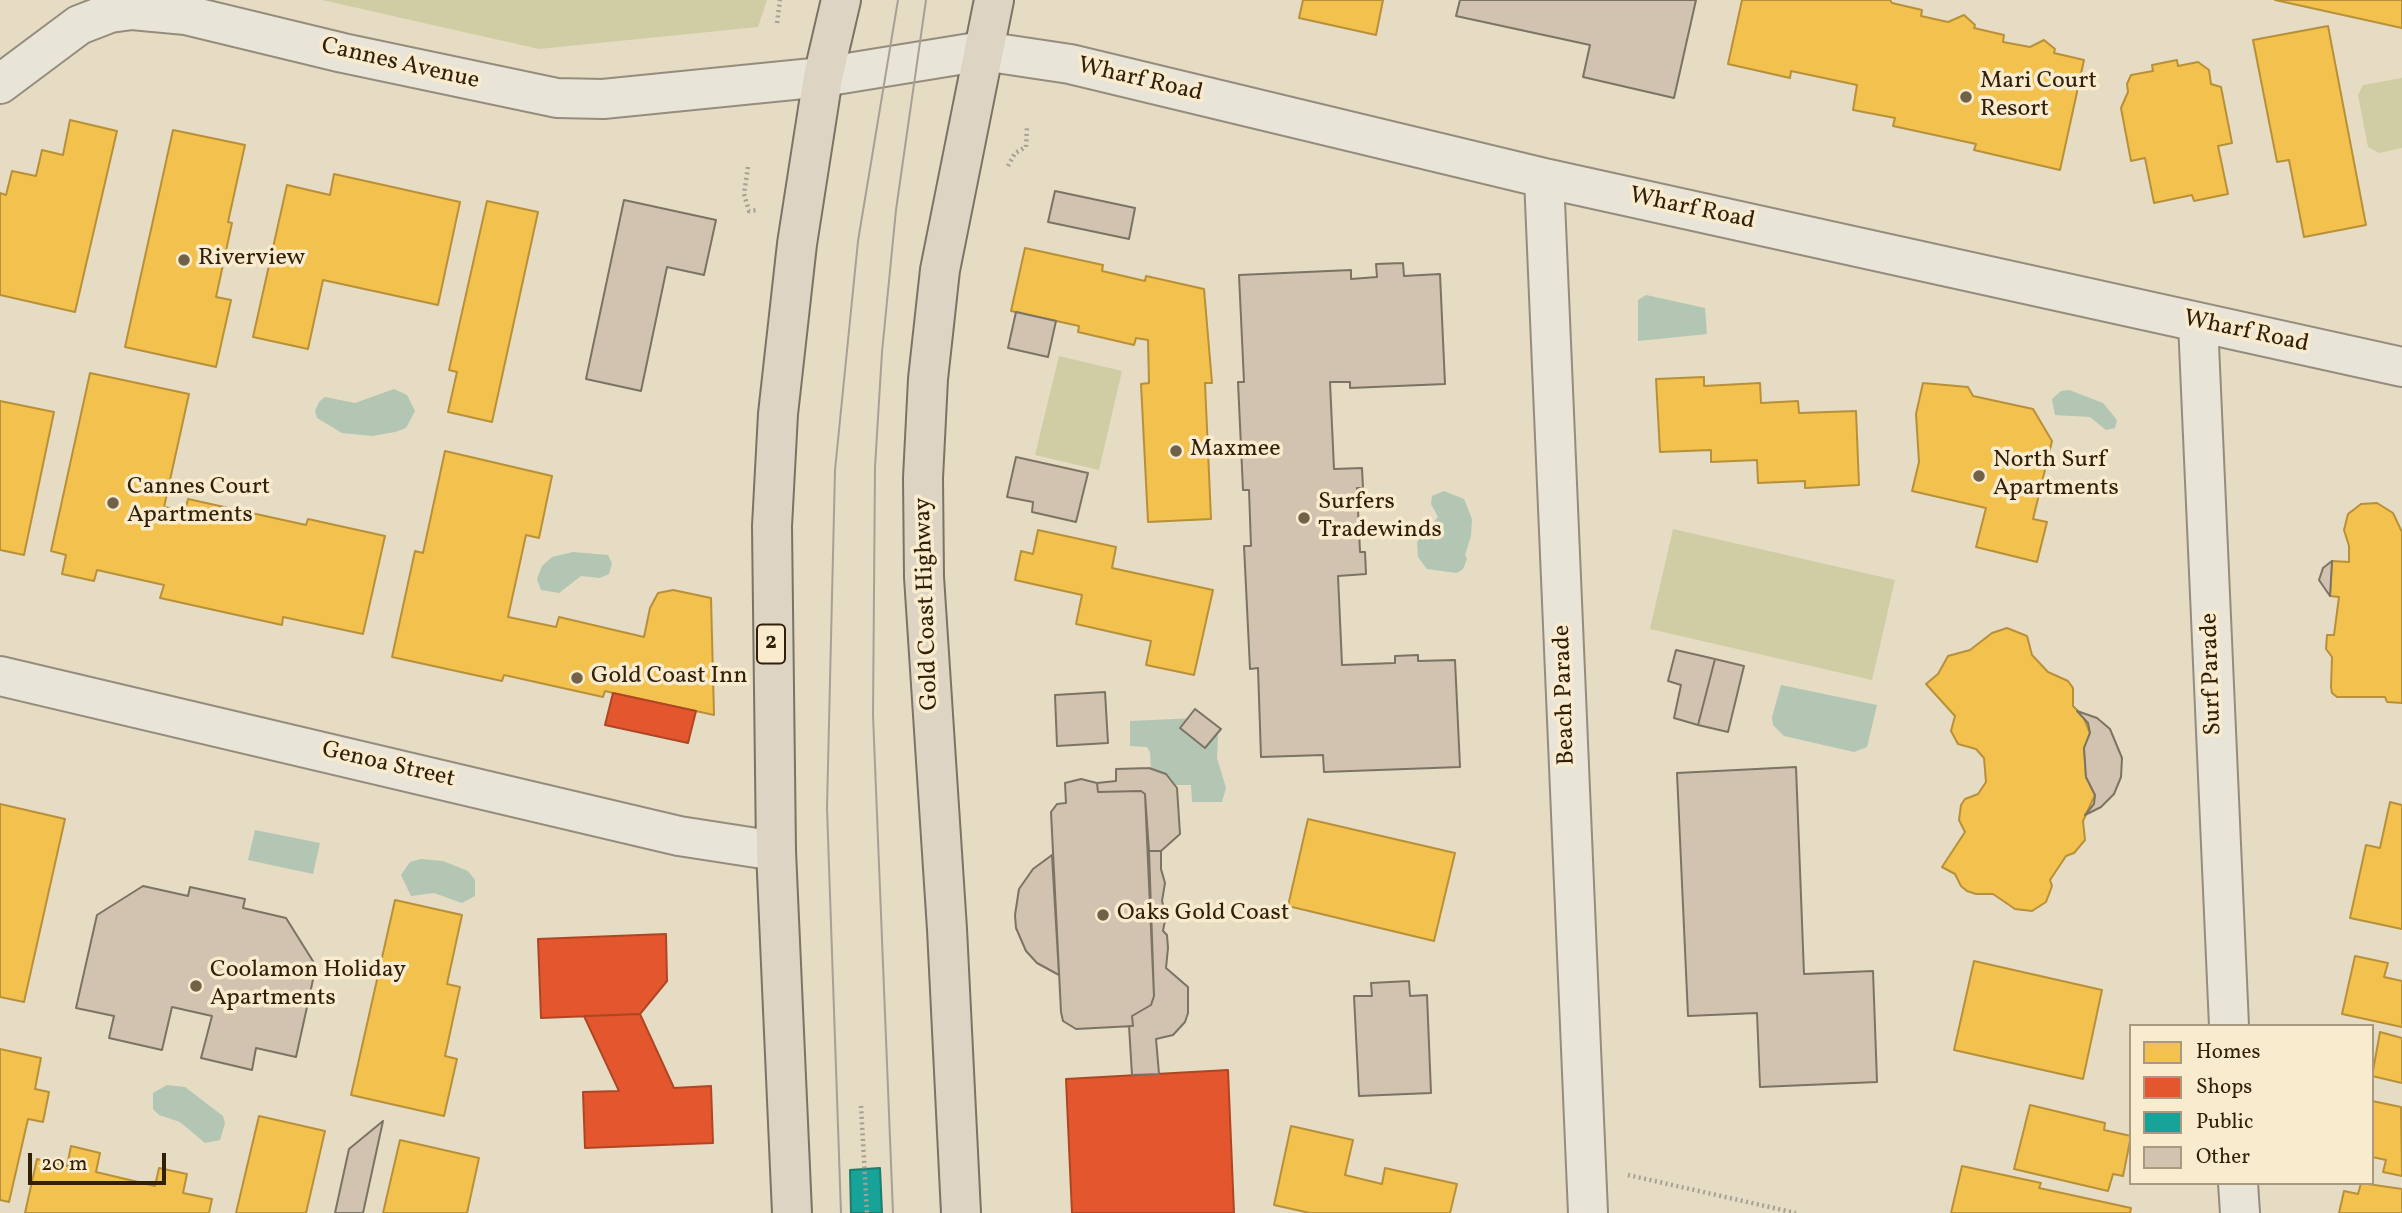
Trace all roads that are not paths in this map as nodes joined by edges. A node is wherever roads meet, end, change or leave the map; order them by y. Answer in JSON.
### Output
{"nodes":[{"id":1,"x":841,"y":0,"type":"edge"},
{"id":2,"x":994,"y":0,"type":"edge"},
{"id":3,"x":983,"y":51,"type":"junction"},
{"id":4,"x":823,"y":77,"type":"junction"},
{"id":5,"x":0,"y":84,"type":"edge"},
{"id":6,"x":1544,"y":178,"type":"junction"},
{"id":7,"x":2198,"y":322,"type":"junction"},
{"id":8,"x":2402,"y":367,"type":"edge"},
{"id":9,"x":0,"y":676,"type":"edge"},
{"id":10,"x":776,"y":851,"type":"junction"},
{"id":11,"x":2230,"y":1024,"type":"edge"},
{"id":12,"x":2238,"y":1185,"type":"edge"},
{"id":13,"x":792,"y":1213,"type":"edge"},
{"id":14,"x":961,"y":1213,"type":"edge"},
{"id":15,"x":1588,"y":1213,"type":"edge"},
{"id":16,"x":2240,"y":1213,"type":"edge"}],
"edges":[{"from":1,"to":4,"type":"highway","number":"2"},
{"from":2,"to":3,"type":"highway","name":"Gold Coast Highway"},
{"from":3,"to":4,"type":"street","name":"Wharf Road"},
{"from":3,"to":6,"type":"street","name":"Wharf Road"},
{"from":3,"to":14,"type":"highway","name":"Gold Coast Highway"},
{"from":4,"to":5,"type":"street","name":"Cannes Avenue"},
{"from":4,"to":10,"type":"highway","number":"2"},
{"from":6,"to":7,"type":"street","name":"Wharf Road"},
{"from":6,"to":15,"type":"street","name":"Beach Parade"},
{"from":7,"to":8,"type":"street","name":"Wharf Road"},
{"from":7,"to":11,"type":"street","name":"Surf Parade"},
{"from":9,"to":10,"type":"street","name":"Genoa Street"},
{"from":10,"to":13,"type":"highway","number":"2"},
{"from":12,"to":16,"type":"street"}]}
